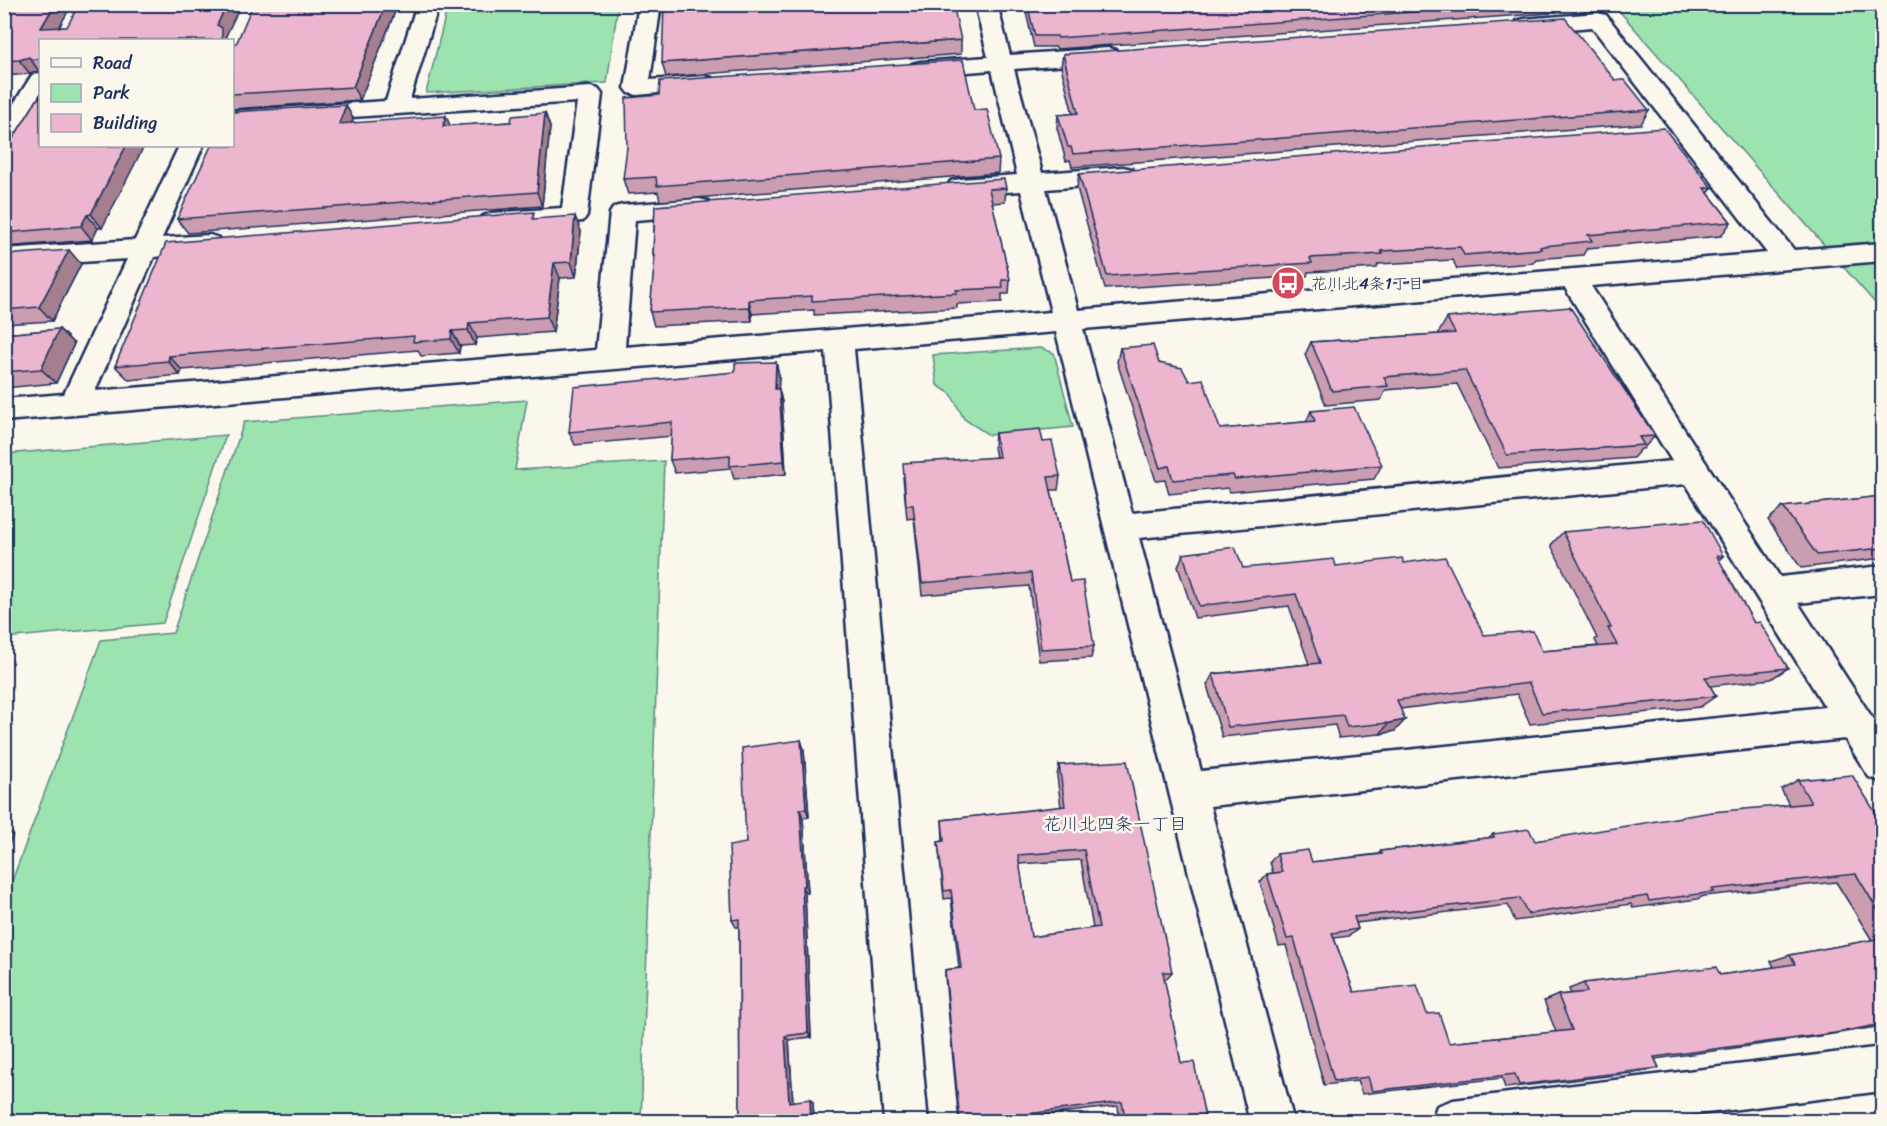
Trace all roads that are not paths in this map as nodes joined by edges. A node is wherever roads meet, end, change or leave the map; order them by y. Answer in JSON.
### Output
{"nodes":[{"id":1,"x":428,"y":4,"type":"edge"},
{"id":2,"x":650,"y":4,"type":"edge"},
{"id":3,"x":986,"y":4,"type":"edge"},
{"id":4,"x":1503,"y":27,"type":"edge"},
{"id":5,"x":1132,"y":54,"type":"edge"},
{"id":6,"x":1001,"y":63,"type":"junction"},
{"id":7,"x":895,"y":70,"type":"edge"},
{"id":8,"x":731,"y":81,"type":"edge"},
{"id":9,"x":39,"y":82,"type":"edge"},
{"id":10,"x":396,"y":107,"type":"junction"},
{"id":11,"x":234,"y":117,"type":"edge"},
{"id":12,"x":4,"y":140,"type":"edge"},
{"id":13,"x":191,"y":147,"type":"edge"},
{"id":14,"x":1150,"y":173,"type":"edge"},
{"id":15,"x":1031,"y":182,"type":"junction"},
{"id":16,"x":938,"y":189,"type":"edge"},
{"id":17,"x":728,"y":205,"type":"edge"},
{"id":18,"x":467,"y":224,"type":"edge"},
{"id":19,"x":228,"y":242,"type":"edge"},
{"id":20,"x":144,"y":249,"type":"junction"},
{"id":21,"x":1882,"y":252,"type":"edge"},
{"id":22,"x":4,"y":258,"type":"edge"},
{"id":23,"x":1787,"y":260,"type":"junction"},
{"id":24,"x":1572,"y":278,"type":"junction"},
{"id":25,"x":1066,"y":320,"type":"junction"},
{"id":26,"x":839,"y":339,"type":"junction"},
{"id":27,"x":610,"y":358,"type":"junction"},
{"id":28,"x":74,"y":404,"type":"junction"},
{"id":29,"x":4,"y":410,"type":"edge"},
{"id":30,"x":1694,"y":471,"type":"junction"},
{"id":31,"x":1119,"y":527,"type":"junction"},
{"id":32,"x":1882,"y":580,"type":"edge"},
{"id":33,"x":1771,"y":592,"type":"junction"},
{"id":34,"x":1854,"y":721,"type":"junction"},
{"id":35,"x":1882,"y":765,"type":"edge"},
{"id":36,"x":1187,"y":790,"type":"junction"},
{"id":37,"x":1882,"y":1069,"type":"edge"},
{"id":38,"x":906,"y":1122,"type":"edge"},
{"id":39,"x":1272,"y":1122,"type":"edge"},
{"id":40,"x":1453,"y":1122,"type":"edge"}],
"edges":[{"from":1,"to":10,"type":"street"},
{"from":2,"to":8,"type":"street"},
{"from":3,"to":6,"type":"street"},
{"from":4,"to":23,"type":"street"},
{"from":5,"to":6,"type":"street"},
{"from":6,"to":7,"type":"street"},
{"from":6,"to":15,"type":"street"},
{"from":9,"to":12,"type":"street"},
{"from":10,"to":11,"type":"street"},
{"from":10,"to":18,"type":"street"},
{"from":13,"to":20,"type":"street"},
{"from":14,"to":15,"type":"street"},
{"from":15,"to":16,"type":"street"},
{"from":15,"to":25,"type":"street"},
{"from":17,"to":27,"type":"street"},
{"from":19,"to":20,"type":"street"},
{"from":20,"to":22,"type":"street"},
{"from":20,"to":28,"type":"street"},
{"from":21,"to":23,"type":"street"},
{"from":23,"to":24,"type":"street"},
{"from":24,"to":25,"type":"street"},
{"from":24,"to":30,"type":"street"},
{"from":25,"to":26,"type":"street"},
{"from":25,"to":31,"type":"street"},
{"from":26,"to":27,"type":"street"},
{"from":26,"to":38,"type":"street"},
{"from":27,"to":28,"type":"street"},
{"from":28,"to":29,"type":"street"},
{"from":30,"to":31,"type":"street"},
{"from":30,"to":33,"type":"street"},
{"from":31,"to":36,"type":"street"},
{"from":32,"to":33,"type":"street"},
{"from":33,"to":34,"type":"street"},
{"from":34,"to":35,"type":"street"},
{"from":34,"to":36,"type":"street"},
{"from":36,"to":39,"type":"street"},
{"from":37,"to":40,"type":"street"}]}
